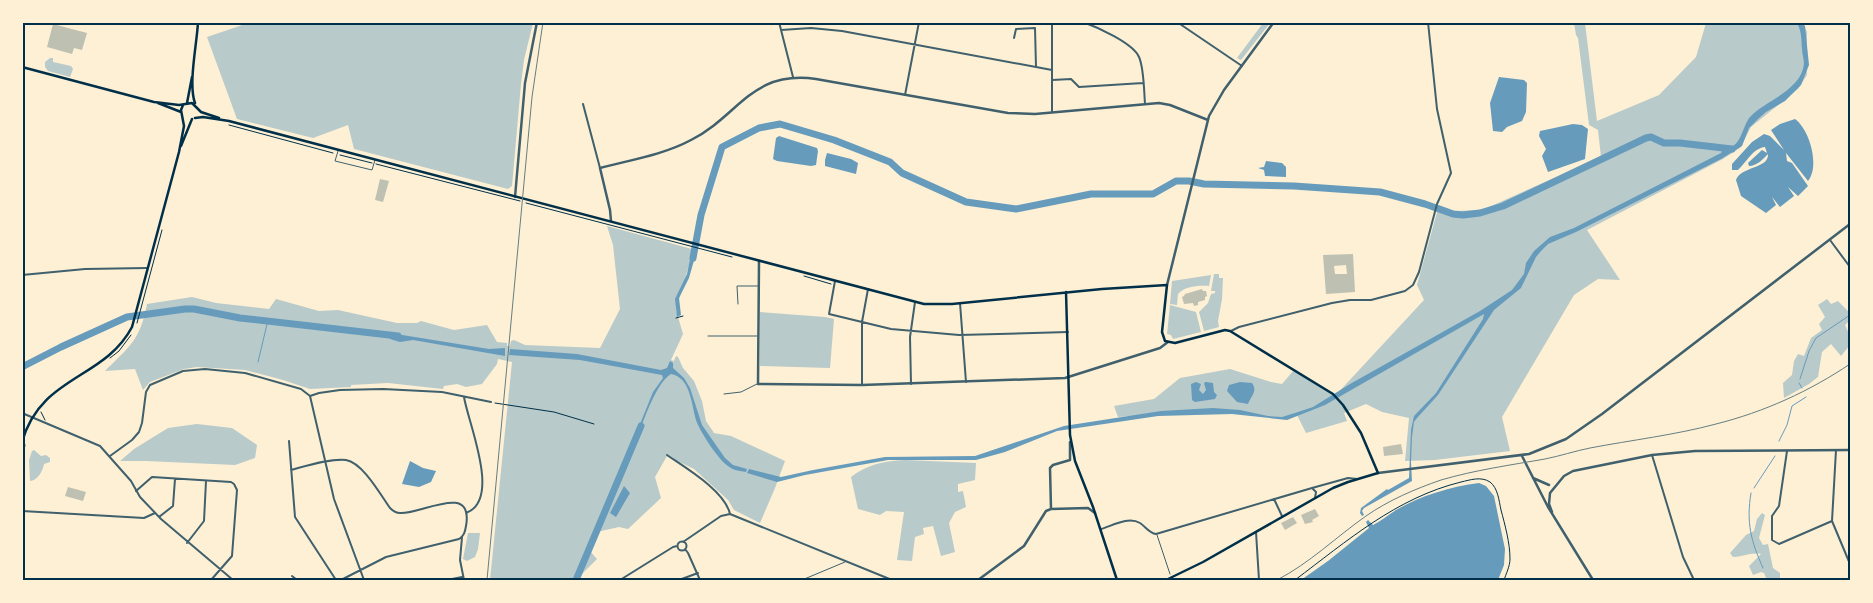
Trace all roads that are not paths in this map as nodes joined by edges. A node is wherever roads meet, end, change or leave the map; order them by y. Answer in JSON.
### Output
{"nodes":[{"id":1,"x":198,"y":22,"type":"edge"},
{"id":2,"x":537,"y":22,"type":"edge"},
{"id":3,"x":780,"y":22,"type":"edge"},
{"id":4,"x":919,"y":22,"type":"edge"},
{"id":5,"x":1052,"y":22,"type":"edge"},
{"id":6,"x":1083,"y":22,"type":"edge"},
{"id":7,"x":1176,"y":22,"type":"edge"},
{"id":8,"x":1274,"y":22,"type":"edge"},
{"id":9,"x":1428,"y":22,"type":"edge"},
{"id":10,"x":781,"y":30,"type":"junction"},
{"id":11,"x":1014,"y":38,"type":"dead end"},
{"id":12,"x":915,"y":44,"type":"junction"},
{"id":13,"x":1242,"y":66,"type":"junction"},
{"id":14,"x":22,"y":67,"type":"edge"},
{"id":15,"x":1036,"y":67,"type":"junction"},
{"id":16,"x":1052,"y":70,"type":"junction"},
{"id":17,"x":194,"y":71,"type":"junction"},
{"id":18,"x":794,"y":77,"type":"junction"},
{"id":19,"x":1052,"y":80,"type":"junction"},
{"id":20,"x":1143,"y":83,"type":"junction"},
{"id":21,"x":905,"y":95,"type":"junction"},
{"id":22,"x":154,"y":102,"type":"junction"},
{"id":23,"x":187,"y":102,"type":"junction"},
{"id":24,"x":583,"y":104,"type":"dead end"},
{"id":25,"x":1145,"y":104,"type":"junction"},
{"id":26,"x":183,"y":105,"type":"junction"},
{"id":27,"x":196,"y":105,"type":"junction"},
{"id":28,"x":198,"y":109,"type":"junction"},
{"id":29,"x":181,"y":112,"type":"junction"},
{"id":30,"x":1052,"y":112,"type":"junction"},
{"id":31,"x":183,"y":117,"type":"junction"},
{"id":32,"x":193,"y":118,"type":"junction"},
{"id":33,"x":223,"y":120,"type":"junction"},
{"id":34,"x":1208,"y":120,"type":"junction"},
{"id":35,"x":1850,"y":133,"type":"edge"},
{"id":36,"x":179,"y":152,"type":"junction"},
{"id":37,"x":338,"y":152,"type":"junction"},
{"id":38,"x":1850,"y":154,"type":"edge"},
{"id":39,"x":375,"y":162,"type":"junction"},
{"id":40,"x":600,"y":168,"type":"junction"},
{"id":41,"x":515,"y":197,"type":"junction"},
{"id":42,"x":611,"y":222,"type":"junction"},
{"id":43,"x":1850,"y":224,"type":"edge"},
{"id":44,"x":1830,"y":240,"type":"junction"},
{"id":45,"x":759,"y":261,"type":"junction"},
{"id":46,"x":1850,"y":267,"type":"edge"},
{"id":47,"x":148,"y":268,"type":"junction"},
{"id":48,"x":22,"y":275,"type":"edge"},
{"id":49,"x":835,"y":281,"type":"junction"},
{"id":50,"x":1167,"y":285,"type":"junction"},
{"id":51,"x":759,"y":286,"type":"junction"},
{"id":52,"x":867,"y":291,"type":"junction"},
{"id":53,"x":1066,"y":292,"type":"junction"},
{"id":54,"x":915,"y":302,"type":"junction"},
{"id":55,"x":960,"y":303,"type":"junction"},
{"id":56,"x":738,"y":304,"type":"dead end"},
{"id":57,"x":862,"y":322,"type":"junction"},
{"id":58,"x":910,"y":331,"type":"junction"},
{"id":59,"x":1231,"y":331,"type":"junction"},
{"id":60,"x":1068,"y":332,"type":"junction"},
{"id":61,"x":962,"y":335,"type":"junction"},
{"id":62,"x":708,"y":336,"type":"dead end"},
{"id":63,"x":758,"y":336,"type":"junction"},
{"id":64,"x":1168,"y":342,"type":"junction"},
{"id":65,"x":1069,"y":376,"type":"junction"},
{"id":66,"x":966,"y":382,"type":"junction"},
{"id":67,"x":758,"y":384,"type":"junction"},
{"id":68,"x":911,"y":384,"type":"junction"},
{"id":69,"x":862,"y":385,"type":"junction"},
{"id":70,"x":724,"y":394,"type":"dead end"},
{"id":71,"x":310,"y":396,"type":"junction"},
{"id":72,"x":464,"y":396,"type":"junction"},
{"id":73,"x":491,"y":402,"type":"road end"},
{"id":74,"x":22,"y":413,"type":"edge"},
{"id":75,"x":33,"y":417,"type":"junction"},
{"id":76,"x":1070,"y":440,"type":"junction"},
{"id":77,"x":289,"y":441,"type":"dead end"},
{"id":78,"x":22,"y":442,"type":"edge"},
{"id":79,"x":1836,"y":450,"type":"junction"},
{"id":80,"x":1850,"y":450,"type":"edge"},
{"id":81,"x":1787,"y":451,"type":"junction"},
{"id":82,"x":667,"y":455,"type":"dead end"},
{"id":83,"x":1652,"y":455,"type":"junction"},
{"id":84,"x":1522,"y":456,"type":"junction"},
{"id":85,"x":110,"y":457,"type":"junction"},
{"id":86,"x":325,"y":462,"type":"junction"},
{"id":87,"x":292,"y":470,"type":"junction"},
{"id":88,"x":1378,"y":473,"type":"junction"},
{"id":89,"x":1533,"y":478,"type":"junction"},
{"id":90,"x":175,"y":479,"type":"junction"},
{"id":91,"x":1357,"y":479,"type":"junction"},
{"id":92,"x":206,"y":481,"type":"junction"},
{"id":93,"x":1547,"y":485,"type":"junction"},
{"id":94,"x":1556,"y":485,"type":"junction"},
{"id":95,"x":1312,"y":488,"type":"junction"},
{"id":96,"x":1540,"y":490,"type":"junction"},
{"id":97,"x":136,"y":491,"type":"junction"},
{"id":98,"x":1550,"y":492,"type":"junction"},
{"id":99,"x":1542,"y":493,"type":"junction"},
{"id":100,"x":1315,"y":498,"type":"junction"},
{"id":101,"x":1274,"y":499,"type":"junction"},
{"id":102,"x":1051,"y":509,"type":"junction"},
{"id":103,"x":22,"y":511,"type":"edge"},
{"id":104,"x":1552,"y":512,"type":"junction"},
{"id":105,"x":155,"y":513,"type":"junction"},
{"id":106,"x":466,"y":513,"type":"junction"},
{"id":107,"x":730,"y":514,"type":"junction"},
{"id":108,"x":1096,"y":514,"type":"junction"},
{"id":109,"x":1282,"y":516,"type":"junction"},
{"id":110,"x":159,"y":517,"type":"junction"},
{"id":111,"x":1832,"y":521,"type":"junction"},
{"id":112,"x":1100,"y":529,"type":"junction"},
{"id":113,"x":1256,"y":532,"type":"junction"},
{"id":114,"x":1156,"y":534,"type":"junction"},
{"id":115,"x":462,"y":537,"type":"junction"},
{"id":116,"x":187,"y":542,"type":"junction"},
{"id":117,"x":683,"y":542,"type":"junction"},
{"id":118,"x":678,"y":546,"type":"junction"},
{"id":119,"x":685,"y":549,"type":"junction"},
{"id":120,"x":845,"y":562,"type":"junction"},
{"id":121,"x":1850,"y":564,"type":"edge"},
{"id":122,"x":221,"y":570,"type":"junction"},
{"id":123,"x":360,"y":570,"type":"junction"},
{"id":124,"x":698,"y":573,"type":"junction"},
{"id":125,"x":1170,"y":574,"type":"dead end"},
{"id":126,"x":292,"y":576,"type":"dead end"},
{"id":127,"x":463,"y":577,"type":"junction"},
{"id":128,"x":22,"y":580,"type":"edge"},
{"id":129,"x":59,"y":580,"type":"edge"},
{"id":130,"x":211,"y":580,"type":"edge"},
{"id":131,"x":233,"y":580,"type":"edge"},
{"id":132,"x":297,"y":580,"type":"edge"},
{"id":133,"x":336,"y":580,"type":"edge"},
{"id":134,"x":341,"y":580,"type":"edge"},
{"id":135,"x":364,"y":580,"type":"edge"},
{"id":136,"x":447,"y":580,"type":"edge"},
{"id":137,"x":464,"y":580,"type":"edge"},
{"id":138,"x":620,"y":580,"type":"edge"},
{"id":139,"x":680,"y":580,"type":"edge"},
{"id":140,"x":700,"y":580,"type":"edge"},
{"id":141,"x":802,"y":580,"type":"edge"},
{"id":142,"x":892,"y":580,"type":"edge"},
{"id":143,"x":978,"y":580,"type":"edge"},
{"id":144,"x":1117,"y":580,"type":"edge"},
{"id":145,"x":1168,"y":580,"type":"edge"},
{"id":146,"x":1260,"y":580,"type":"edge"},
{"id":147,"x":1593,"y":580,"type":"edge"},
{"id":148,"x":1694,"y":580,"type":"edge"}],
"edges":[{"from":1,"to":17,"type":"main road"},
{"from":2,"to":41,"type":"street"},
{"from":3,"to":10,"type":"street"},
{"from":4,"to":12,"type":"street"},
{"from":5,"to":16,"type":"street"},
{"from":6,"to":20,"type":"street"},
{"from":7,"to":13,"type":"street"},
{"from":8,"to":13,"type":"street"},
{"from":9,"to":59,"type":"street"},
{"from":10,"to":12,"type":"street"},
{"from":10,"to":18,"type":"street"},
{"from":11,"to":15,"type":"street"},
{"from":12,"to":15,"type":"street"},
{"from":12,"to":21,"type":"street"},
{"from":13,"to":34,"type":"street"},
{"from":14,"to":22,"type":"main road"},
{"from":15,"to":16,"type":"street"},
{"from":16,"to":19,"type":"street"},
{"from":17,"to":23,"type":"main road"},
{"from":17,"to":27,"type":"main road"},
{"from":18,"to":21,"type":"street"},
{"from":18,"to":40,"type":"street"},
{"from":19,"to":20,"type":"street"},
{"from":19,"to":30,"type":"street"},
{"from":20,"to":25,"type":"street"},
{"from":21,"to":30,"type":"street"},
{"from":22,"to":26,"type":"main road"},
{"from":22,"to":29,"type":"main road"},
{"from":23,"to":26,"type":"main road"},
{"from":23,"to":27,"type":"main road"},
{"from":24,"to":40,"type":"street"},
{"from":25,"to":30,"type":"street"},
{"from":25,"to":34,"type":"street"},
{"from":26,"to":29,"type":"main road"},
{"from":27,"to":28,"type":"main road"},
{"from":28,"to":32,"type":"main road"},
{"from":28,"to":33,"type":"main road"},
{"from":29,"to":31,"type":"main road"},
{"from":31,"to":32,"type":"main road"},
{"from":31,"to":36,"type":"main road"},
{"from":32,"to":33,"type":"main road"},
{"from":32,"to":36,"type":"main road"},
{"from":33,"to":37,"type":"main road"},
{"from":34,"to":50,"type":"street"},
{"from":35,"to":38,"type":"street"},
{"from":36,"to":47,"type":"main road"},
{"from":37,"to":39,"type":"main road"},
{"from":37,"to":39,"type":"street"},
{"from":39,"to":41,"type":"main road"},
{"from":40,"to":42,"type":"street"},
{"from":41,"to":42,"type":"main road"},
{"from":42,"to":45,"type":"main road"},
{"from":43,"to":44,"type":"street"},
{"from":44,"to":46,"type":"street"},
{"from":44,"to":84,"type":"street"},
{"from":45,"to":49,"type":"main road"},
{"from":45,"to":51,"type":"street"},
{"from":47,"to":48,"type":"street"},
{"from":47,"to":75,"type":"main road"},
{"from":49,"to":52,"type":"main road"},
{"from":49,"to":57,"type":"street"},
{"from":50,"to":53,"type":"main road"},
{"from":50,"to":64,"type":"main road"},
{"from":51,"to":56,"type":"street"},
{"from":51,"to":63,"type":"street"},
{"from":52,"to":54,"type":"main road"},
{"from":52,"to":57,"type":"street"},
{"from":53,"to":55,"type":"main road"},
{"from":53,"to":60,"type":"main road"},
{"from":54,"to":55,"type":"main road"},
{"from":54,"to":58,"type":"street"},
{"from":55,"to":61,"type":"street"},
{"from":57,"to":58,"type":"street"},
{"from":57,"to":69,"type":"street"},
{"from":58,"to":61,"type":"street"},
{"from":58,"to":68,"type":"street"},
{"from":59,"to":64,"type":"main road"},
{"from":59,"to":88,"type":"main road"},
{"from":60,"to":61,"type":"street"},
{"from":60,"to":65,"type":"main road"},
{"from":61,"to":66,"type":"street"},
{"from":62,"to":63,"type":"street"},
{"from":63,"to":67,"type":"street"},
{"from":64,"to":65,"type":"street"},
{"from":65,"to":66,"type":"street"},
{"from":65,"to":76,"type":"main road"},
{"from":66,"to":68,"type":"street"},
{"from":67,"to":69,"type":"street"},
{"from":67,"to":70,"type":"street"},
{"from":68,"to":69,"type":"street"},
{"from":71,"to":72,"type":"street"},
{"from":71,"to":85,"type":"street"},
{"from":71,"to":86,"type":"street"},
{"from":72,"to":73,"type":"street"},
{"from":72,"to":106,"type":"street"},
{"from":74,"to":75,"type":"street"},
{"from":75,"to":78,"type":"main road"},
{"from":75,"to":85,"type":"street"},
{"from":76,"to":102,"type":"street"},
{"from":76,"to":108,"type":"main road"},
{"from":77,"to":87,"type":"street"},
{"from":79,"to":80,"type":"street"},
{"from":79,"to":81,"type":"street"},
{"from":79,"to":111,"type":"street"},
{"from":81,"to":83,"type":"street"},
{"from":81,"to":111,"type":"street"},
{"from":82,"to":107,"type":"street"},
{"from":83,"to":94,"type":"street"},
{"from":83,"to":148,"type":"street"},
{"from":84,"to":88,"type":"street"},
{"from":84,"to":89,"type":"street"},
{"from":85,"to":97,"type":"street"},
{"from":86,"to":87,"type":"street"},
{"from":86,"to":106,"type":"street"},
{"from":86,"to":123,"type":"street"},
{"from":87,"to":133,"type":"street"},
{"from":88,"to":91,"type":"main road"},
{"from":89,"to":93,"type":"street"},
{"from":89,"to":96,"type":"street"},
{"from":90,"to":92,"type":"street"},
{"from":90,"to":97,"type":"street"},
{"from":90,"to":110,"type":"street"},
{"from":91,"to":95,"type":"street"},
{"from":91,"to":100,"type":"main road"},
{"from":92,"to":116,"type":"street"},
{"from":92,"to":122,"type":"street"},
{"from":93,"to":94,"type":"street"},
{"from":93,"to":96,"type":"street"},
{"from":93,"to":98,"type":"street"},
{"from":94,"to":98,"type":"street"},
{"from":95,"to":100,"type":"street"},
{"from":95,"to":101,"type":"street"},
{"from":96,"to":99,"type":"street"},
{"from":97,"to":105,"type":"street"},
{"from":98,"to":99,"type":"street"},
{"from":98,"to":104,"type":"street"},
{"from":99,"to":104,"type":"street"},
{"from":100,"to":109,"type":"main road"},
{"from":101,"to":109,"type":"street"},
{"from":101,"to":114,"type":"street"},
{"from":102,"to":108,"type":"street"},
{"from":102,"to":143,"type":"street"},
{"from":103,"to":105,"type":"street"},
{"from":104,"to":147,"type":"street"},
{"from":105,"to":110,"type":"street"},
{"from":106,"to":115,"type":"street"},
{"from":107,"to":117,"type":"street"},
{"from":107,"to":120,"type":"street"},
{"from":108,"to":112,"type":"main road"},
{"from":109,"to":113,"type":"main road"},
{"from":110,"to":116,"type":"street"},
{"from":111,"to":121,"type":"street"},
{"from":112,"to":114,"type":"street"},
{"from":112,"to":144,"type":"main road"},
{"from":113,"to":145,"type":"main road"},
{"from":113,"to":146,"type":"street"},
{"from":114,"to":125,"type":"street"},
{"from":115,"to":123,"type":"street"},
{"from":115,"to":127,"type":"street"},
{"from":116,"to":122,"type":"street"},
{"from":117,"to":118,"type":"street"},
{"from":117,"to":119,"type":"street"},
{"from":118,"to":119,"type":"street"},
{"from":118,"to":138,"type":"street"},
{"from":119,"to":124,"type":"street"},
{"from":120,"to":141,"type":"street"},
{"from":120,"to":142,"type":"street"},
{"from":122,"to":130,"type":"street"},
{"from":122,"to":131,"type":"street"},
{"from":123,"to":134,"type":"street"},
{"from":123,"to":135,"type":"street"},
{"from":124,"to":139,"type":"street"},
{"from":124,"to":140,"type":"street"},
{"from":126,"to":132,"type":"street"},
{"from":127,"to":136,"type":"street"},
{"from":127,"to":137,"type":"street"},
{"from":128,"to":129,"type":"street"}]}
